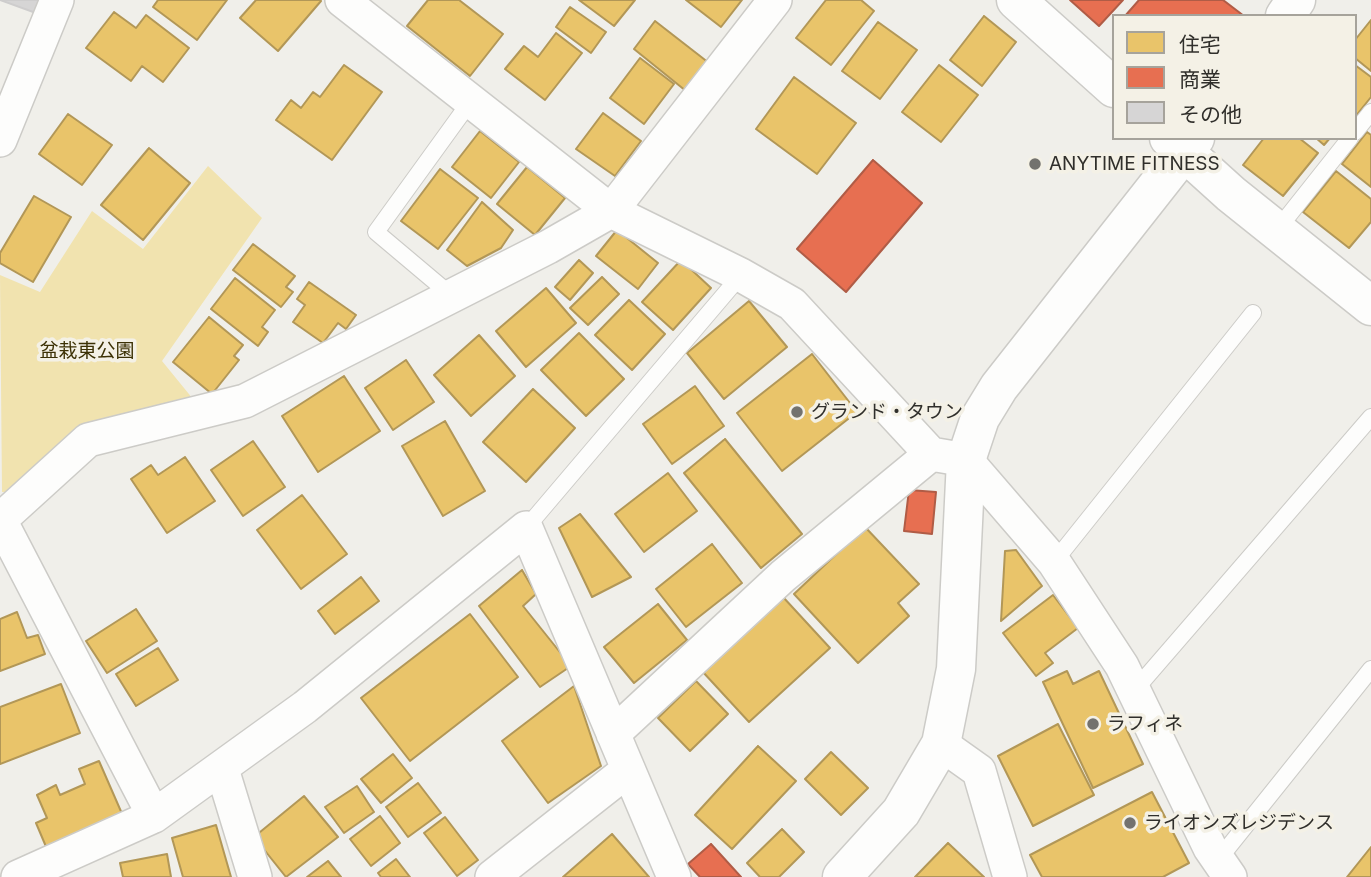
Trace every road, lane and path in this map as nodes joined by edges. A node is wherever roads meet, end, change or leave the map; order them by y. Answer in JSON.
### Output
{"nodes":[{"id":1,"x":57,"y":0,"type":"edge"},
{"id":2,"x":775,"y":0,"type":"edge"},
{"id":3,"x":1017,"y":0,"type":"edge"},
{"id":4,"x":358,"y":5,"type":"edge"},
{"id":5,"x":1112,"y":86,"type":"edge"},
{"id":6,"x":470,"y":102,"type":"junction"},
{"id":7,"x":1371,"y":112,"type":"edge"},
{"id":8,"x":1357,"y":130,"type":"edge"},
{"id":9,"x":0,"y":140,"type":"edge"},
{"id":10,"x":1348,"y":140,"type":"edge"},
{"id":11,"x":1183,"y":143,"type":"edge"},
{"id":12,"x":611,"y":211,"type":"junction"},
{"id":13,"x":1277,"y":230,"type":"junction"},
{"id":14,"x":741,"y":275,"type":"junction"},
{"id":15,"x":452,"y":296,"type":"junction"},
{"id":16,"x":1371,"y":306,"type":"edge"},
{"id":17,"x":1253,"y":313,"type":"dead end"},
{"id":18,"x":1371,"y":417,"type":"edge"},
{"id":19,"x":949,"y":457,"type":"junction"},
{"id":20,"x":0,"y":520,"type":"edge"},
{"id":21,"x":526,"y":528,"type":"junction"},
{"id":22,"x":1054,"y":562,"type":"junction"},
{"id":23,"x":1371,"y":669,"type":"edge"},
{"id":24,"x":1134,"y":691,"type":"junction"},
{"id":25,"x":612,"y":734,"type":"junction"},
{"id":26,"x":941,"y":744,"type":"junction"},
{"id":27,"x":222,"y":769,"type":"junction"},
{"id":28,"x":628,"y":770,"type":"junction"},
{"id":29,"x":154,"y":816,"type":"junction"},
{"id":30,"x":1224,"y":868,"type":"edge"},
{"id":31,"x":18,"y":877,"type":"edge"},
{"id":32,"x":255,"y":877,"type":"edge"},
{"id":33,"x":492,"y":877,"type":"edge"},
{"id":34,"x":674,"y":877,"type":"edge"},
{"id":35,"x":842,"y":877,"type":"edge"},
{"id":36,"x":1010,"y":877,"type":"edge"}],
"edges":[{"from":1,"to":9,"type":"street"},
{"from":2,"to":12,"type":"street"},
{"from":3,"to":5,"type":"street"},
{"from":4,"to":6,"type":"street"},
{"from":6,"to":12,"type":"street"},
{"from":6,"to":15,"type":"lane"},
{"from":7,"to":8,"type":"lane"},
{"from":10,"to":13,"type":"lane"},
{"from":11,"to":13,"type":"street"},
{"from":11,"to":19,"type":"street"},
{"from":12,"to":14,"type":"street"},
{"from":12,"to":15,"type":"street"},
{"from":13,"to":16,"type":"street"},
{"from":14,"to":19,"type":"street"},
{"from":14,"to":21,"type":"lane"},
{"from":15,"to":20,"type":"street"},
{"from":17,"to":22,"type":"lane"},
{"from":18,"to":24,"type":"lane"},
{"from":19,"to":22,"type":"street"},
{"from":19,"to":25,"type":"street"},
{"from":19,"to":26,"type":"street"},
{"from":20,"to":29,"type":"street"},
{"from":21,"to":25,"type":"street"},
{"from":21,"to":27,"type":"street"},
{"from":22,"to":24,"type":"street"},
{"from":23,"to":30,"type":"lane"},
{"from":24,"to":30,"type":"street"},
{"from":25,"to":28,"type":"street"},
{"from":26,"to":35,"type":"street"},
{"from":26,"to":36,"type":"street"},
{"from":27,"to":29,"type":"street"},
{"from":27,"to":32,"type":"street"},
{"from":28,"to":33,"type":"street"},
{"from":28,"to":34,"type":"street"},
{"from":29,"to":31,"type":"street"}]}
